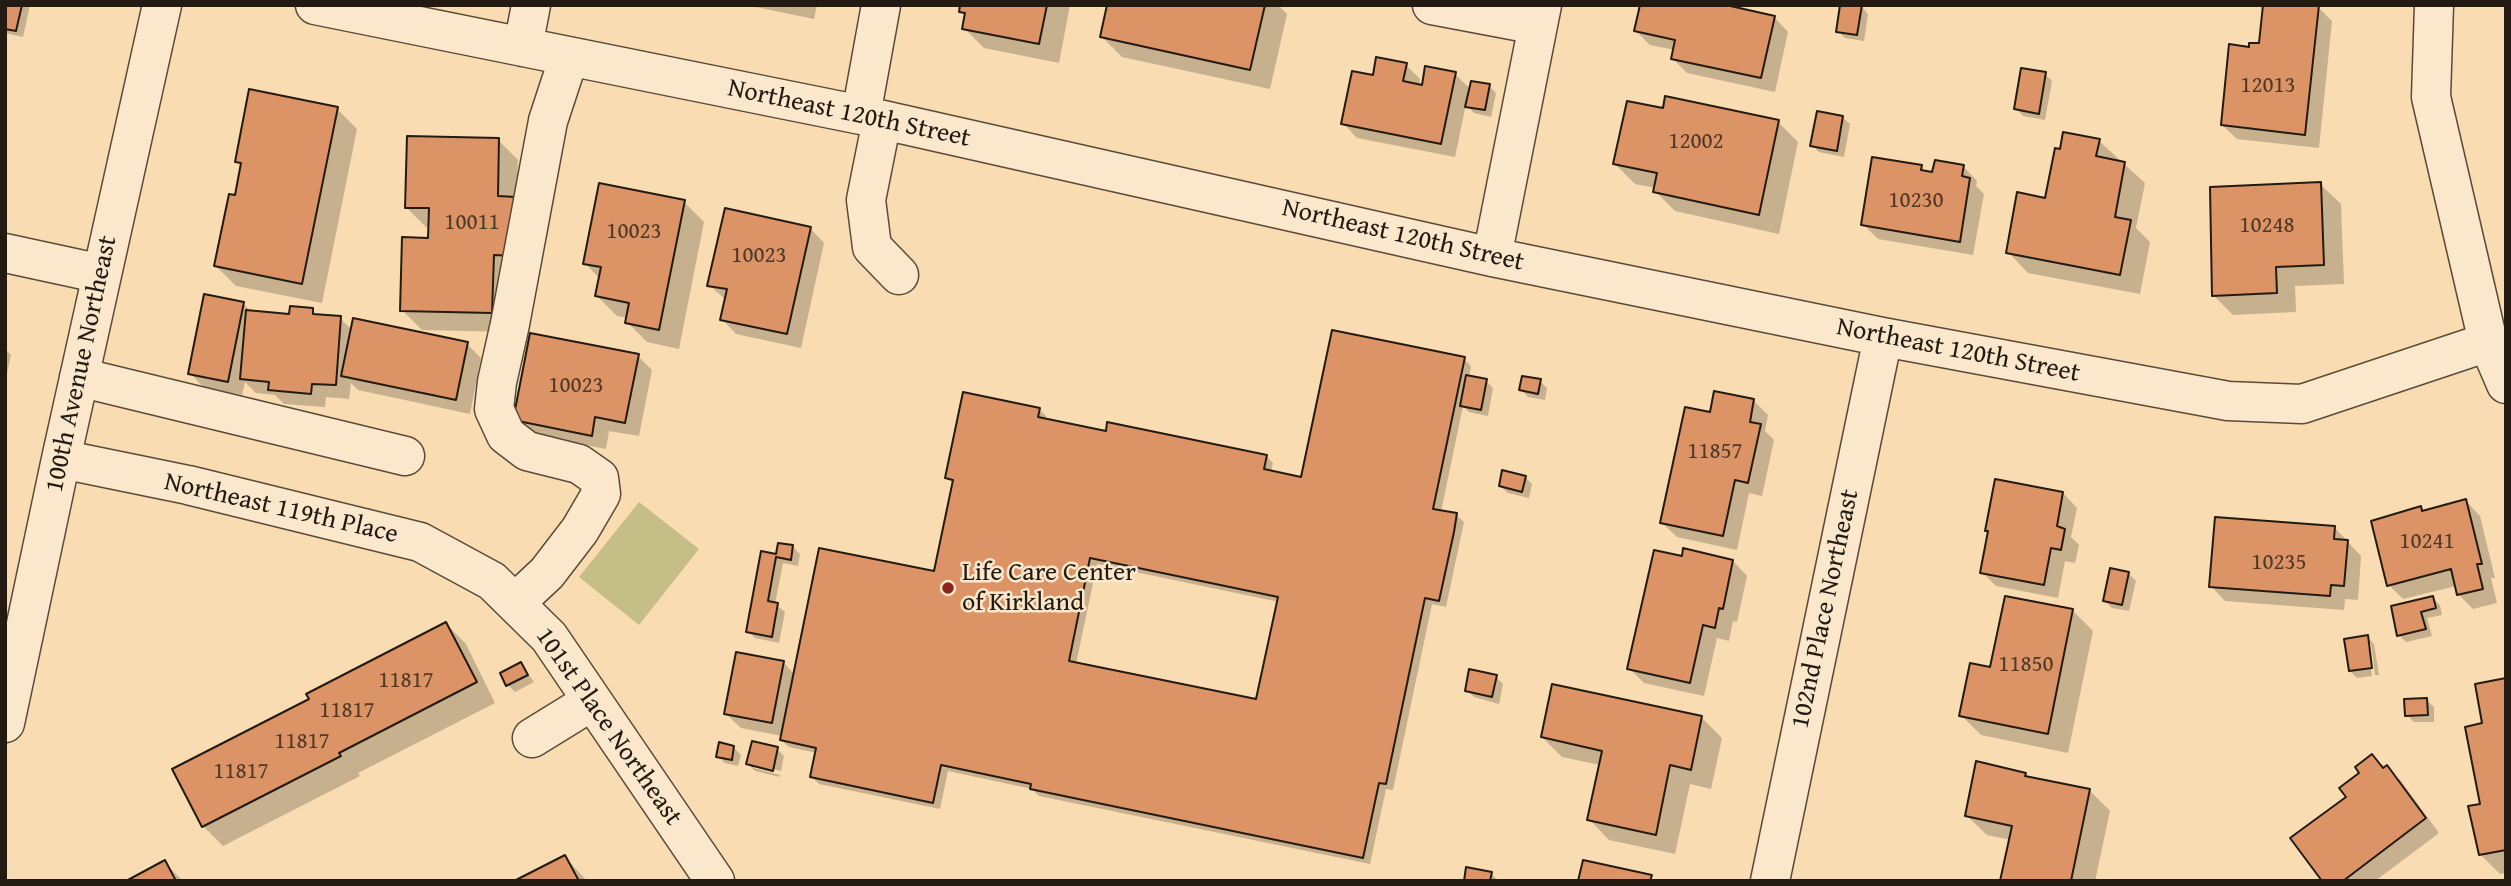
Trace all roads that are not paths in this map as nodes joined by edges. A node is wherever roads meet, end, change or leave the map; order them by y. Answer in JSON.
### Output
{"nodes":[{"id":1,"x":162,"y":5,"type":"edge"},
{"id":2,"x":315,"y":5,"type":"edge"},
{"id":3,"x":531,"y":5,"type":"edge"},
{"id":4,"x":881,"y":5,"type":"edge"},
{"id":5,"x":1432,"y":5,"type":"edge"},
{"id":6,"x":2434,"y":5,"type":"edge"},
{"id":7,"x":1540,"y":15,"type":"edge"},
{"id":8,"x":523,"y":47,"type":"junction"},
{"id":9,"x":569,"y":57,"type":"junction"},
{"id":10,"x":872,"y":117,"type":"junction"},
{"id":11,"x":5,"y":253,"type":"edge"},
{"id":12,"x":1492,"y":257,"type":"junction"},
{"id":13,"x":102,"y":274,"type":"junction"},
{"id":14,"x":900,"y":275,"type":"dead end"},
{"id":15,"x":1883,"y":337,"type":"junction"},
{"id":16,"x":2488,"y":342,"type":"junction"},
{"id":17,"x":79,"y":377,"type":"junction"},
{"id":18,"x":2506,"y":384,"type":"edge"},
{"id":19,"x":405,"y":456,"type":"dead end"},
{"id":20,"x":61,"y":459,"type":"junction"},
{"id":21,"x":503,"y":592,"type":"junction"},
{"id":22,"x":592,"y":701,"type":"junction"},
{"id":23,"x":5,"y":723,"type":"edge"},
{"id":24,"x":533,"y":738,"type":"dead end"},
{"id":25,"x":715,"y":881,"type":"edge"},
{"id":26,"x":1770,"y":881,"type":"edge"}],
"edges":[{"from":1,"to":13,"type":"street","name":"100th Avenue Northeast"},
{"from":2,"to":8,"type":"street","name":"Northeast 120th Street"},
{"from":3,"to":8,"type":"street"},
{"from":4,"to":10,"type":"street"},
{"from":5,"to":7,"type":"street"},
{"from":6,"to":16,"type":"street"},
{"from":7,"to":12,"type":"street"},
{"from":8,"to":9,"type":"street","name":"Northeast 120th Street"},
{"from":9,"to":10,"type":"street","name":"Northeast 120th Street"},
{"from":9,"to":21,"type":"street"},
{"from":10,"to":12,"type":"street","name":"Northeast 120th Street"},
{"from":10,"to":14,"type":"street"},
{"from":11,"to":13,"type":"street"},
{"from":12,"to":15,"type":"street","name":"Northeast 120th Street"},
{"from":13,"to":17,"type":"street","name":"100th Avenue Northeast"},
{"from":15,"to":16,"type":"street","name":"Northeast 120th Street"},
{"from":15,"to":26,"type":"street","name":"102nd Place Northeast"},
{"from":16,"to":18,"type":"street"},
{"from":17,"to":19,"type":"street"},
{"from":17,"to":20,"type":"street","name":"100th Avenue Northeast"},
{"from":20,"to":21,"type":"street","name":"Northeast 119th Place"},
{"from":20,"to":23,"type":"street","name":"100th Avenue Northeast"},
{"from":21,"to":22,"type":"street","name":"101st Place Northeast"},
{"from":22,"to":24,"type":"street"},
{"from":22,"to":25,"type":"street","name":"101st Place Northeast"}]}
